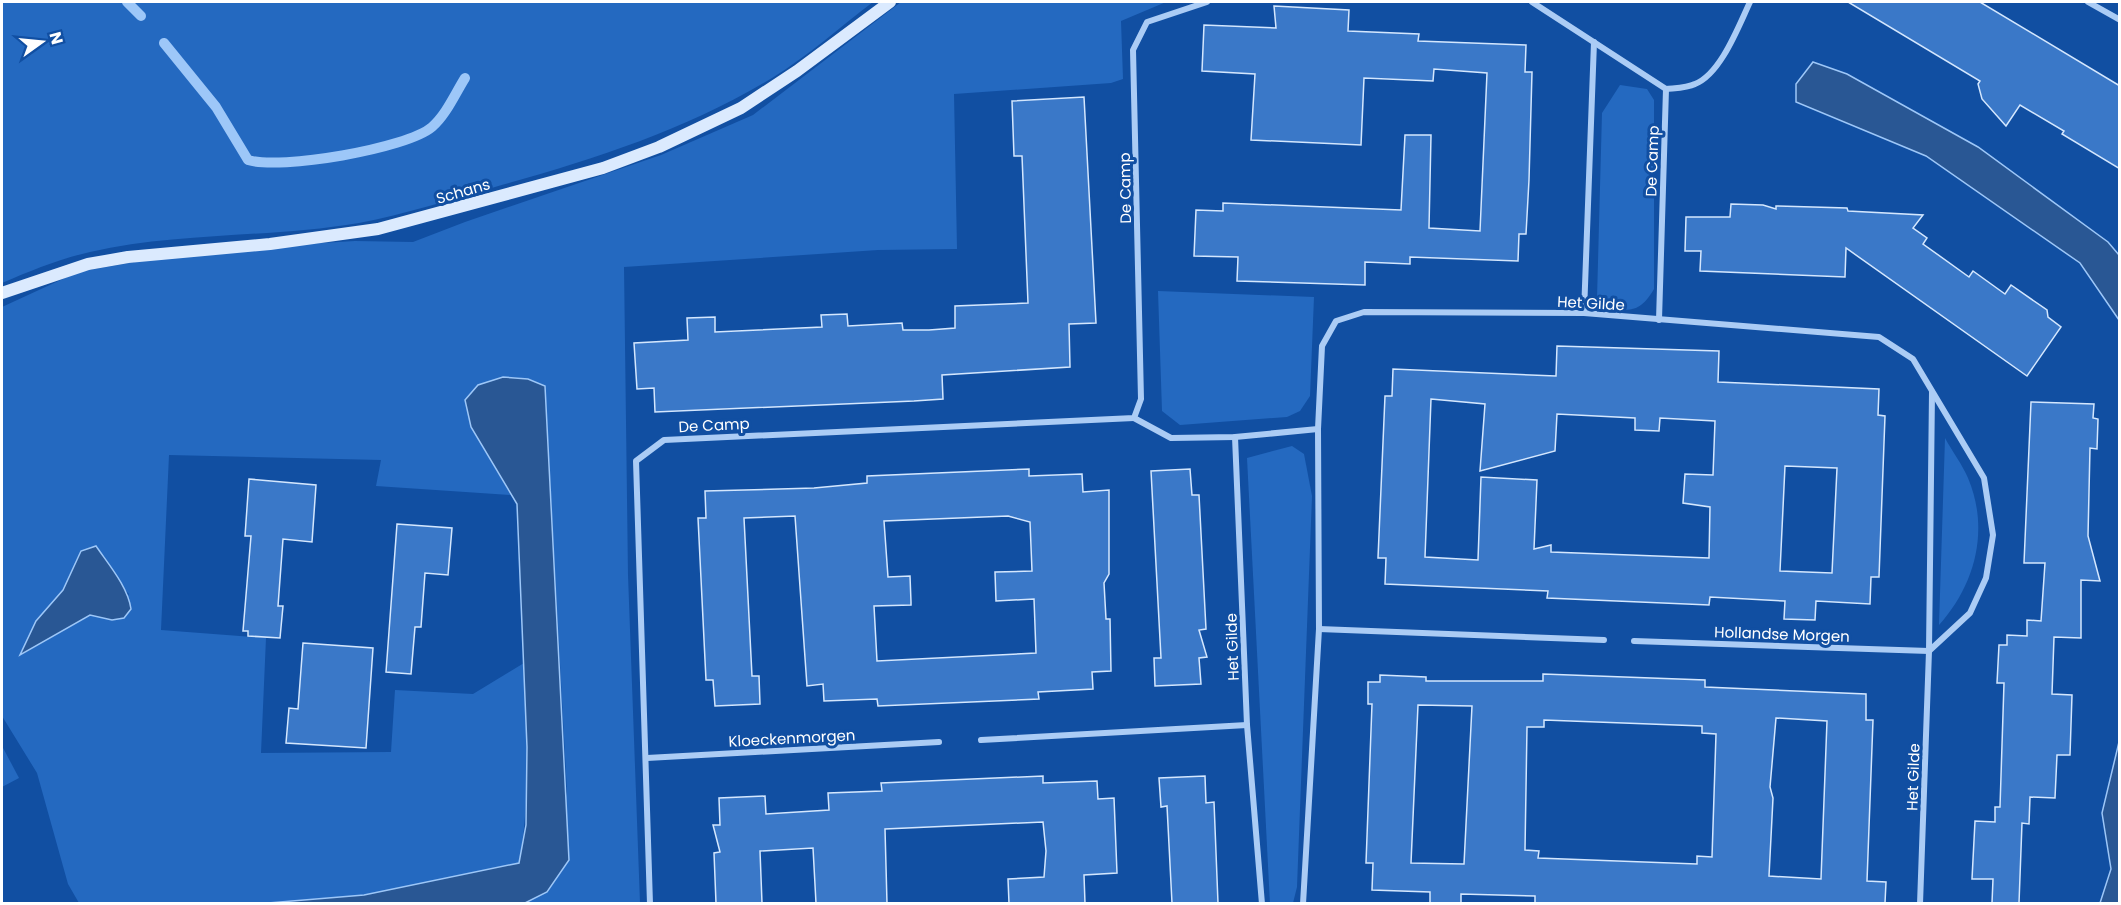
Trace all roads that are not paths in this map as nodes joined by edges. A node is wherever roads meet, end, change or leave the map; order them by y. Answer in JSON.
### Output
{"nodes":[{"id":1,"x":890,"y":2,"type":"edge"},
{"id":2,"x":1207,"y":2,"type":"edge"},
{"id":3,"x":1532,"y":2,"type":"edge"},
{"id":4,"x":1750,"y":2,"type":"edge"},
{"id":5,"x":2088,"y":2,"type":"edge"},
{"id":6,"x":2120,"y":20,"type":"edge"},
{"id":7,"x":1594,"y":42,"type":"junction"},
{"id":8,"x":1666,"y":89,"type":"junction"},
{"id":9,"x":2,"y":293,"type":"edge"},
{"id":10,"x":1584,"y":313,"type":"junction"},
{"id":11,"x":1659,"y":320,"type":"junction"},
{"id":12,"x":1932,"y":391,"type":"junction"},
{"id":13,"x":1134,"y":418,"type":"junction"},
{"id":14,"x":1318,"y":429,"type":"junction"},
{"id":15,"x":1235,"y":436,"type":"junction"},
{"id":16,"x":1319,"y":629,"type":"junction"},
{"id":17,"x":1604,"y":640,"type":"dead end"},
{"id":18,"x":1634,"y":641,"type":"dead end"},
{"id":19,"x":1929,"y":651,"type":"junction"},
{"id":20,"x":1247,"y":725,"type":"junction"},
{"id":21,"x":981,"y":740,"type":"dead end"},
{"id":22,"x":939,"y":742,"type":"dead end"},
{"id":23,"x":647,"y":759,"type":"junction"},
{"id":24,"x":650,"y":903,"type":"edge"},
{"id":25,"x":1262,"y":903,"type":"edge"},
{"id":26,"x":1303,"y":903,"type":"edge"},
{"id":27,"x":1920,"y":903,"type":"edge"}],
"edges":[{"from":1,"to":9,"type":"street","name":"Schans"},
{"from":2,"to":13,"type":"street","name":"De Camp"},
{"from":3,"to":7,"type":"street"},
{"from":4,"to":8,"type":"street"},
{"from":5,"to":6,"type":"street"},
{"from":7,"to":8,"type":"street"},
{"from":7,"to":10,"type":"street"},
{"from":8,"to":11,"type":"street","name":"De Camp"},
{"from":10,"to":11,"type":"street","name":"Het Gilde"},
{"from":10,"to":14,"type":"street","name":"Het Gilde"},
{"from":11,"to":12,"type":"street","name":"Het Gilde"},
{"from":12,"to":19,"type":"street","name":"Het Gilde"},
{"from":12,"to":19,"type":"street","name":"Het Gilde"},
{"from":13,"to":15,"type":"street"},
{"from":13,"to":23,"type":"street","name":"De Camp"},
{"from":14,"to":15,"type":"street"},
{"from":14,"to":16,"type":"street","name":"Het Gilde"},
{"from":15,"to":20,"type":"street","name":"Het Gilde"},
{"from":16,"to":17,"type":"street"},
{"from":16,"to":26,"type":"street","name":"Het Gilde"},
{"from":18,"to":19,"type":"street","name":"Hollandse Morgen"},
{"from":19,"to":27,"type":"street","name":"Het Gilde"},
{"from":20,"to":21,"type":"street"},
{"from":20,"to":25,"type":"street","name":"Het Gilde"},
{"from":22,"to":23,"type":"street","name":"Kloeckenmorgen"},
{"from":23,"to":24,"type":"street","name":"De Camp"}]}
